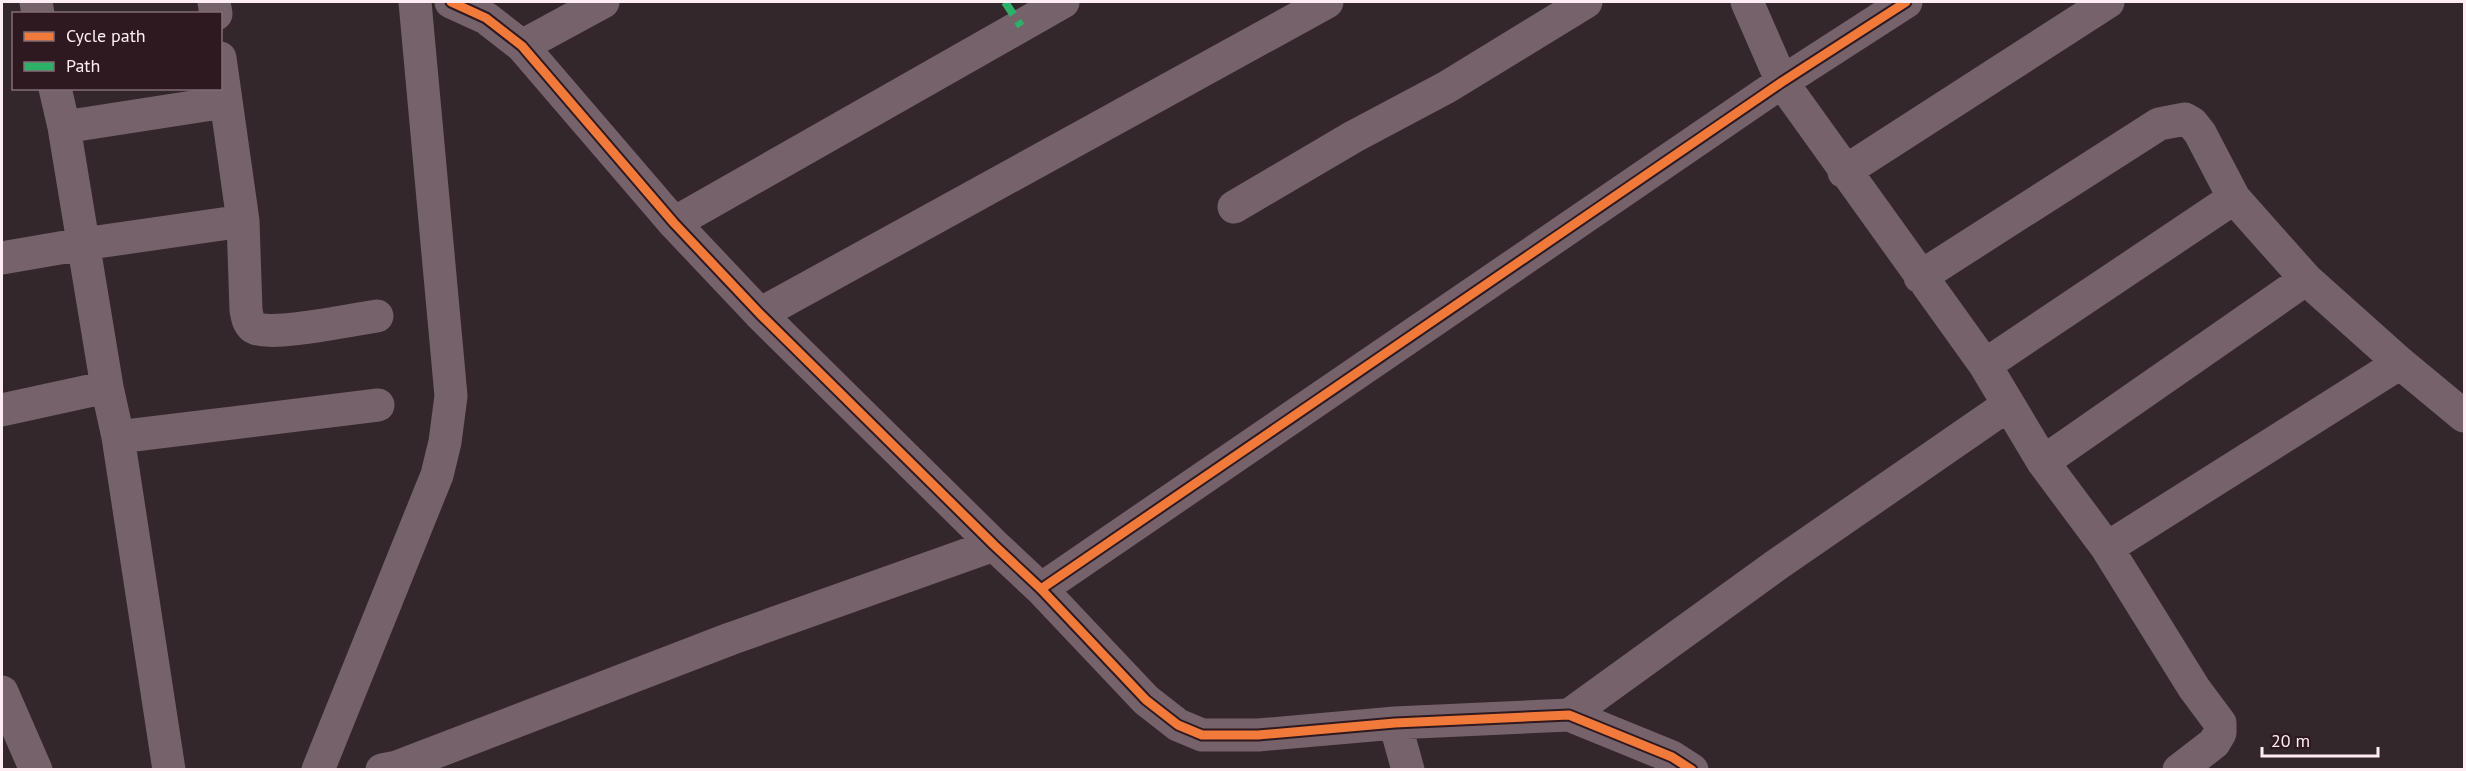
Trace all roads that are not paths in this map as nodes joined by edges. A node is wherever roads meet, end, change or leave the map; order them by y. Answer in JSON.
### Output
{"nodes":[{"id":1,"x":415,"y":2,"type":"edge"},
{"id":2,"x":451,"y":2,"type":"edge"},
{"id":3,"x":603,"y":2,"type":"edge"},
{"id":4,"x":1063,"y":2,"type":"edge"},
{"id":5,"x":1328,"y":2,"type":"edge"},
{"id":6,"x":1586,"y":2,"type":"edge"},
{"id":7,"x":1747,"y":2,"type":"edge"},
{"id":8,"x":1906,"y":2,"type":"edge"},
{"id":9,"x":2108,"y":2,"type":"edge"},
{"id":10,"x":522,"y":46,"type":"junction"},
{"id":11,"x":222,"y":75,"type":"edge"},
{"id":12,"x":1782,"y":82,"type":"junction"},
{"id":13,"x":55,"y":90,"type":"edge"},
{"id":14,"x":225,"y":102,"type":"junction"},
{"id":15,"x":64,"y":127,"type":"junction"},
{"id":16,"x":1844,"y":172,"type":"junction"},
{"id":17,"x":2234,"y":198,"type":"junction"},
{"id":18,"x":1234,"y":207,"type":"dead end"},
{"id":19,"x":243,"y":221,"type":"junction"},
{"id":20,"x":674,"y":223,"type":"junction"},
{"id":21,"x":83,"y":244,"type":"junction"},
{"id":22,"x":2,"y":258,"type":"edge"},
{"id":23,"x":1920,"y":277,"type":"junction"},
{"id":24,"x":2306,"y":279,"type":"junction"},
{"id":25,"x":760,"y":314,"type":"junction"},
{"id":26,"x":377,"y":316,"type":"dead end"},
{"id":27,"x":2400,"y":363,"type":"junction"},
{"id":28,"x":1985,"y":365,"type":"junction"},
{"id":29,"x":107,"y":387,"type":"junction"},
{"id":30,"x":378,"y":405,"type":"dead end"},
{"id":31,"x":2008,"y":405,"type":"junction"},
{"id":32,"x":2,"y":410,"type":"edge"},
{"id":33,"x":2464,"y":416,"type":"edge"},
{"id":34,"x":118,"y":437,"type":"junction"},
{"id":35,"x":2043,"y":462,"type":"junction"},
{"id":36,"x":994,"y":545,"type":"junction"},
{"id":37,"x":2108,"y":548,"type":"junction"},
{"id":38,"x":1041,"y":589,"type":"junction"},
{"id":39,"x":2,"y":692,"type":"edge"},
{"id":40,"x":1569,"y":715,"type":"junction"},
{"id":41,"x":1395,"y":723,"type":"junction"},
{"id":42,"x":26,"y":765,"type":"edge"},
{"id":43,"x":169,"y":770,"type":"edge"},
{"id":44,"x":318,"y":770,"type":"edge"},
{"id":45,"x":382,"y":770,"type":"edge"},
{"id":46,"x":1408,"y":770,"type":"edge"},
{"id":47,"x":1692,"y":770,"type":"edge"},
{"id":48,"x":2179,"y":770,"type":"edge"}],
"edges":[{"from":1,"to":44,"type":"street"},
{"from":2,"to":10,"type":"street"},
{"from":3,"to":10,"type":"street"},
{"from":4,"to":20,"type":"street"},
{"from":5,"to":25,"type":"street"},
{"from":6,"to":18,"type":"street"},
{"from":7,"to":12,"type":"street"},
{"from":8,"to":12,"type":"street"},
{"from":9,"to":16,"type":"street"},
{"from":10,"to":20,"type":"street"},
{"from":11,"to":14,"type":"street"},
{"from":12,"to":16,"type":"street"},
{"from":12,"to":38,"type":"street"},
{"from":13,"to":15,"type":"street"},
{"from":14,"to":15,"type":"street"},
{"from":14,"to":19,"type":"street"},
{"from":15,"to":21,"type":"street"},
{"from":16,"to":23,"type":"street"},
{"from":17,"to":23,"type":"street"},
{"from":17,"to":24,"type":"street"},
{"from":17,"to":28,"type":"street"},
{"from":19,"to":21,"type":"street"},
{"from":19,"to":26,"type":"street"},
{"from":20,"to":25,"type":"street"},
{"from":21,"to":22,"type":"street"},
{"from":21,"to":29,"type":"street"},
{"from":23,"to":28,"type":"street"},
{"from":24,"to":27,"type":"street"},
{"from":24,"to":35,"type":"street"},
{"from":25,"to":36,"type":"street"},
{"from":27,"to":33,"type":"street"},
{"from":27,"to":37,"type":"street"},
{"from":28,"to":31,"type":"street"},
{"from":29,"to":32,"type":"street"},
{"from":29,"to":34,"type":"street"},
{"from":30,"to":34,"type":"street"},
{"from":31,"to":35,"type":"street"},
{"from":31,"to":40,"type":"street"},
{"from":34,"to":43,"type":"street"},
{"from":35,"to":37,"type":"street"},
{"from":36,"to":38,"type":"street"},
{"from":36,"to":45,"type":"street"},
{"from":37,"to":48,"type":"street"},
{"from":38,"to":41,"type":"street"},
{"from":39,"to":42,"type":"street"},
{"from":40,"to":41,"type":"street"},
{"from":40,"to":47,"type":"street"},
{"from":41,"to":46,"type":"street"}]}
